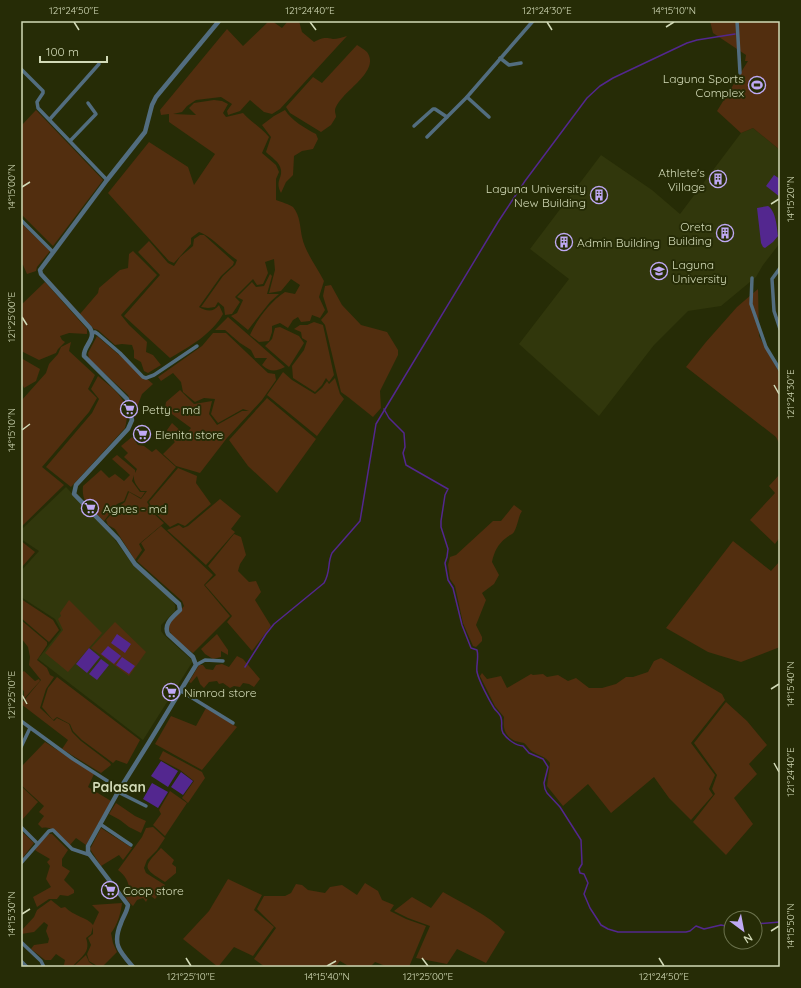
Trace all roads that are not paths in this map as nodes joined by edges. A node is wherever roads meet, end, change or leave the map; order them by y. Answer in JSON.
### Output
{"nodes":[{"id":1,"x":219,"y":21,"type":"edge"},
{"id":2,"x":533,"y":21,"type":"edge"},
{"id":3,"x":737,"y":21,"type":"edge"},
{"id":4,"x":500,"y":58,"type":"junction"},
{"id":5,"x":521,"y":63,"type":"dead end"},
{"id":6,"x":99,"y":64,"type":"dead end"},
{"id":7,"x":21,"y":70,"type":"edge"},
{"id":8,"x":740,"y":73,"type":"dead end"},
{"id":9,"x":467,"y":97,"type":"junction"},
{"id":10,"x":88,"y":103,"type":"dead end"},
{"id":11,"x":447,"y":117,"type":"junction"},
{"id":12,"x":488,"y":117,"type":"dead end"},
{"id":13,"x":50,"y":119,"type":"junction"},
{"id":14,"x":414,"y":126,"type":"dead end"},
{"id":15,"x":427,"y":137,"type":"dead end"},
{"id":16,"x":70,"y":141,"type":"junction"},
{"id":17,"x":107,"y":180,"type":"junction"},
{"id":18,"x":21,"y":220,"type":"edge"},
{"id":19,"x":53,"y":252,"type":"junction"},
{"id":20,"x":780,"y":268,"type":"edge"},
{"id":21,"x":752,"y":278,"type":"dead end"},
{"id":22,"x":780,"y":316,"type":"edge"},
{"id":23,"x":776,"y":320,"type":"junction"},
{"id":24,"x":780,"y":329,"type":"edge"},
{"id":25,"x":92,"y":333,"type":"junction"},
{"id":26,"x":197,"y":346,"type":"dead end"},
{"id":27,"x":780,"y":370,"type":"edge"},
{"id":28,"x":223,"y":661,"type":"dead end"},
{"id":29,"x":196,"y":665,"type":"junction"},
{"id":30,"x":181,"y":691,"type":"junction"},
{"id":31,"x":21,"y":721,"type":"edge"},
{"id":32,"x":234,"y":723,"type":"dead end"},
{"id":33,"x":30,"y":728,"type":"junction"},
{"id":34,"x":21,"y":747,"type":"edge"},
{"id":35,"x":119,"y":790,"type":"junction"},
{"id":36,"x":146,"y":806,"type":"dead end"},
{"id":37,"x":100,"y":824,"type":"junction"},
{"id":38,"x":21,"y":827,"type":"edge"},
{"id":39,"x":37,"y":843,"type":"junction"},
{"id":40,"x":131,"y":845,"type":"dead end"},
{"id":41,"x":90,"y":855,"type":"junction"},
{"id":42,"x":21,"y":863,"type":"edge"},
{"id":43,"x":21,"y":942,"type":"edge"},
{"id":44,"x":21,"y":961,"type":"edge"},
{"id":45,"x":28,"y":967,"type":"edge"},
{"id":46,"x":44,"y":967,"type":"edge"},
{"id":47,"x":133,"y":967,"type":"edge"}],
"edges":[{"from":1,"to":17,"type":"street"},
{"from":2,"to":4,"type":"street"},
{"from":3,"to":8,"type":"street"},
{"from":4,"to":5,"type":"street"},
{"from":4,"to":9,"type":"street"},
{"from":6,"to":13,"type":"street"},
{"from":7,"to":13,"type":"street"},
{"from":9,"to":11,"type":"street"},
{"from":9,"to":12,"type":"street"},
{"from":10,"to":16,"type":"street"},
{"from":11,"to":14,"type":"street"},
{"from":11,"to":15,"type":"street"},
{"from":13,"to":16,"type":"street"},
{"from":16,"to":17,"type":"street"},
{"from":17,"to":19,"type":"street"},
{"from":18,"to":19,"type":"street"},
{"from":19,"to":25,"type":"street"},
{"from":20,"to":23,"type":"street"},
{"from":21,"to":27,"type":"street"},
{"from":22,"to":23,"type":"street"},
{"from":23,"to":24,"type":"street"},
{"from":25,"to":26,"type":"street"},
{"from":25,"to":29,"type":"street"},
{"from":28,"to":29,"type":"street"},
{"from":29,"to":30,"type":"street"},
{"from":30,"to":32,"type":"street"},
{"from":30,"to":35,"type":"street"},
{"from":31,"to":33,"type":"street"},
{"from":33,"to":34,"type":"street"},
{"from":33,"to":35,"type":"street"},
{"from":35,"to":36,"type":"street"},
{"from":35,"to":37,"type":"street"},
{"from":37,"to":40,"type":"street"},
{"from":37,"to":41,"type":"street"},
{"from":38,"to":39,"type":"street"},
{"from":39,"to":41,"type":"street"},
{"from":39,"to":42,"type":"street"},
{"from":41,"to":47,"type":"street"},
{"from":43,"to":46,"type":"street"},
{"from":44,"to":45,"type":"street"}]}
